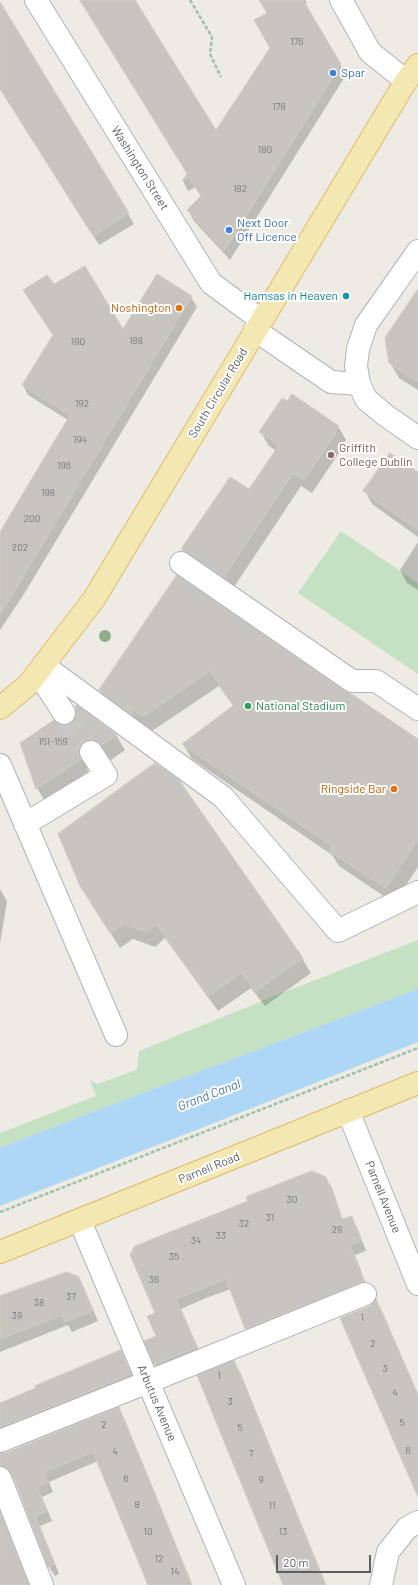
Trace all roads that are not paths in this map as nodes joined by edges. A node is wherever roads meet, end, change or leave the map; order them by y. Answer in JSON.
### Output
{"nodes":[{"id":1,"x":36,"y":0,"type":"edge"},
{"id":2,"x":341,"y":0,"type":"edge"},
{"id":3,"x":412,"y":73,"type":"edge"},
{"id":4,"x":418,"y":251,"type":"edge"},
{"id":5,"x":258,"y":325,"type":"junction"},
{"id":6,"x":359,"y":384,"type":"junction"},
{"id":7,"x":418,"y":438,"type":"edge"},
{"id":8,"x":181,"y":564,"type":"dead end"},
{"id":9,"x":40,"y":669,"type":"junction"},
{"id":10,"x":0,"y":708,"type":"edge"},
{"id":11,"x":418,"y":710,"type":"edge"},
{"id":12,"x":64,"y":713,"type":"tunnel mouth"},
{"id":13,"x":91,"y":752,"type":"tunnel mouth"},
{"id":14,"x":0,"y":765,"type":"edge"},
{"id":15,"x":25,"y":824,"type":"junction"},
{"id":16,"x":418,"y":892,"type":"edge"},
{"id":17,"x":116,"y":1035,"type":"dead end"},
{"id":18,"x":418,"y":1083,"type":"edge"},
{"id":19,"x":348,"y":1111,"type":"junction"},
{"id":20,"x":80,"y":1221,"type":"junction"},
{"id":21,"x":0,"y":1252,"type":"edge"},
{"id":22,"x":418,"y":1284,"type":"edge"},
{"id":23,"x":365,"y":1294,"type":"dead end"},
{"id":24,"x":148,"y":1382,"type":"junction"},
{"id":25,"x":0,"y":1441,"type":"edge"},
{"id":26,"x":0,"y":1478,"type":"edge"},
{"id":27,"x":418,"y":1522,"type":"edge"},
{"id":28,"x":42,"y":1585,"type":"edge"},
{"id":29,"x":234,"y":1585,"type":"edge"},
{"id":30,"x":381,"y":1585,"type":"edge"}],
"edges":[{"from":1,"to":5,"type":"street","name":"Washington Street"},
{"from":2,"to":3,"type":"street"},
{"from":3,"to":5,"type":"main road","name":"South Circular Road"},
{"from":4,"to":6,"type":"street"},
{"from":5,"to":6,"type":"street","name":"Washington Street"},
{"from":5,"to":9,"type":"main road","name":"South Circular Road"},
{"from":6,"to":7,"type":"street"},
{"from":8,"to":11,"type":"street"},
{"from":9,"to":10,"type":"main road","name":"South Circular Road"},
{"from":9,"to":12,"type":"street"},
{"from":9,"to":16,"type":"street"},
{"from":13,"to":15,"type":"street"},
{"from":14,"to":15,"type":"street"},
{"from":15,"to":17,"type":"street"},
{"from":18,"to":19,"type":"main road","name":"Parnell Road"},
{"from":19,"to":20,"type":"main road","name":"Parnell Road"},
{"from":19,"to":22,"type":"street","name":"Parnell Avenue"},
{"from":20,"to":21,"type":"main road","name":"Parnell Road"},
{"from":20,"to":24,"type":"street","name":"Arbutus Avenue"},
{"from":23,"to":24,"type":"street"},
{"from":24,"to":25,"type":"street"},
{"from":24,"to":29,"type":"street","name":"Arbutus Avenue"},
{"from":26,"to":28,"type":"street"},
{"from":27,"to":30,"type":"street"}]}
